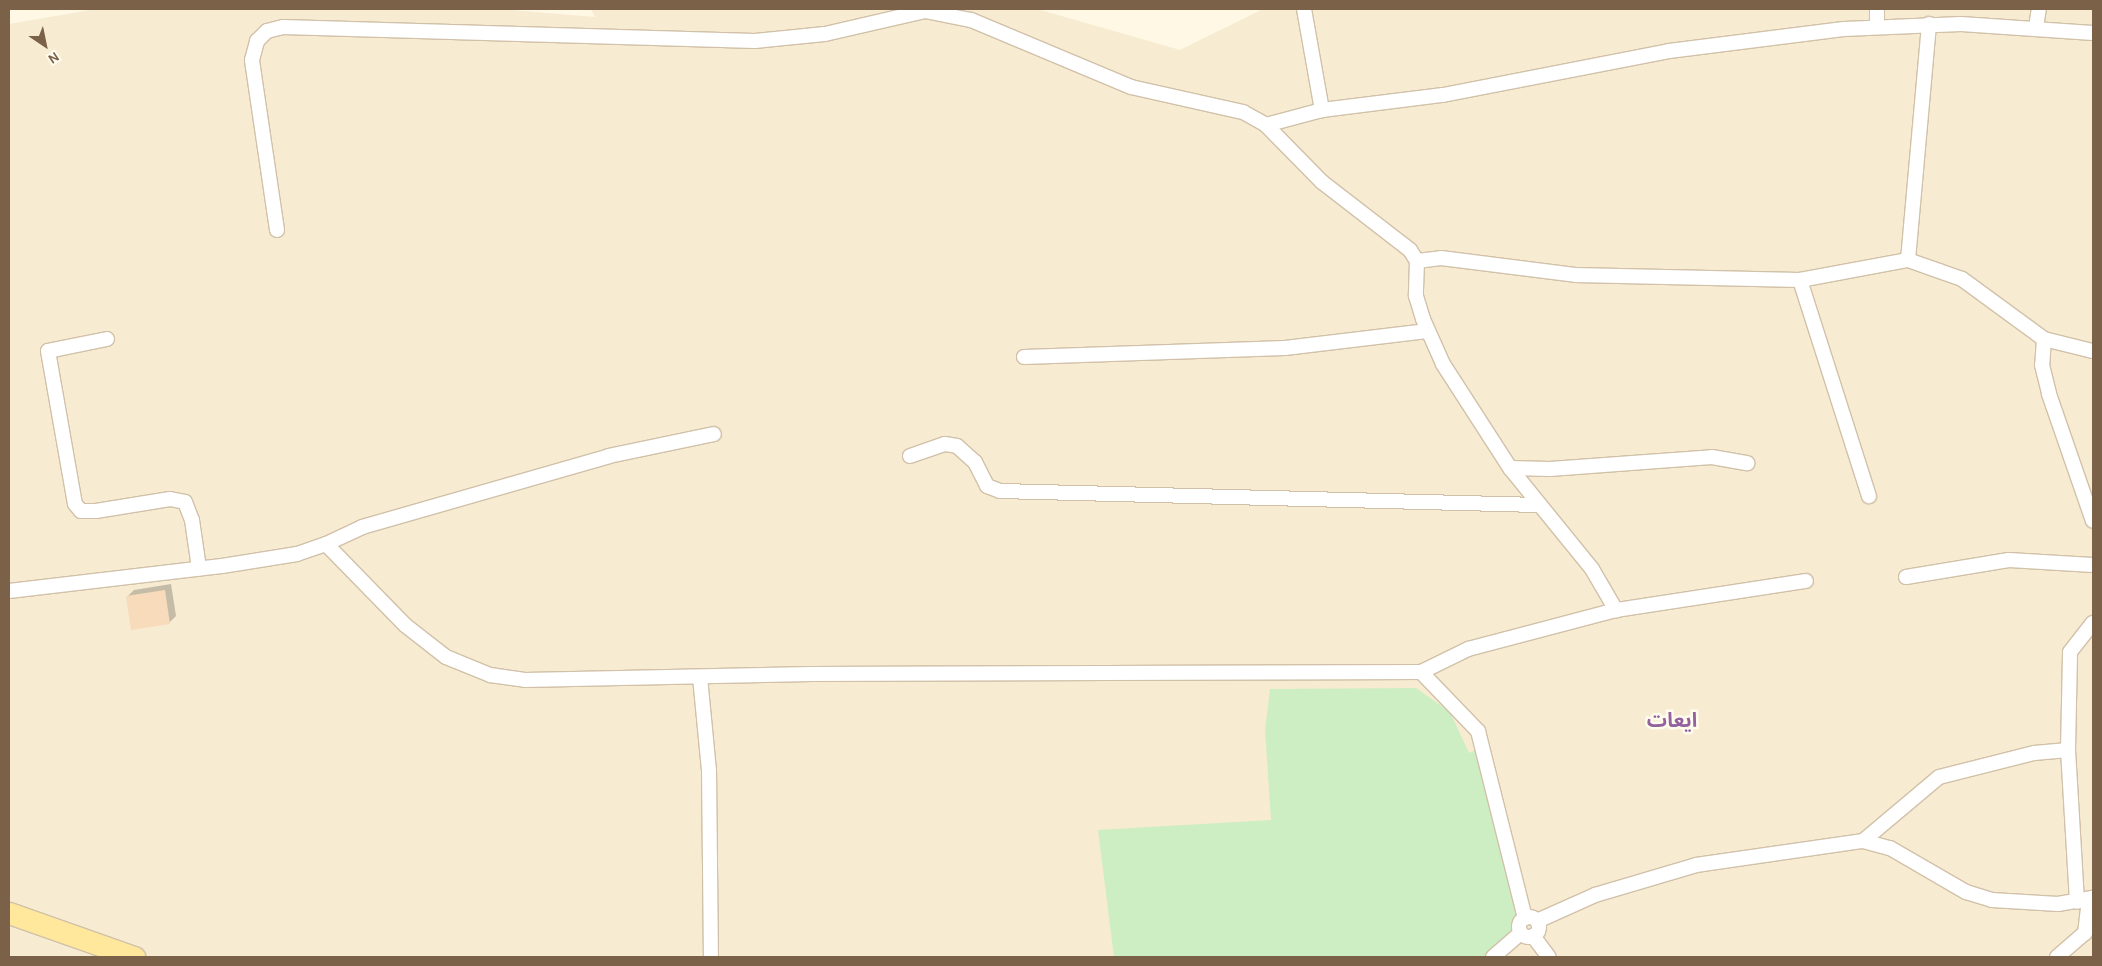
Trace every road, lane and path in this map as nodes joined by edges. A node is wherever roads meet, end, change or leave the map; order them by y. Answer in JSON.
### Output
{"nodes":[{"id":1,"x":1304,"y":9,"type":"edge"},
{"id":2,"x":1877,"y":9,"type":"edge"},
{"id":3,"x":2039,"y":9,"type":"edge"},
{"id":4,"x":940,"y":10,"type":"edge"},
{"id":5,"x":1928,"y":24,"type":"junction"},
{"id":6,"x":1878,"y":26,"type":"junction"},
{"id":7,"x":2036,"y":28,"type":"junction"},
{"id":8,"x":2093,"y":33,"type":"edge"},
{"id":9,"x":1322,"y":110,"type":"junction"},
{"id":10,"x":1266,"y":125,"type":"junction"},
{"id":11,"x":277,"y":230,"type":"dead end"},
{"id":12,"x":1908,"y":260,"type":"junction"},
{"id":13,"x":1417,"y":261,"type":"junction"},
{"id":14,"x":1800,"y":280,"type":"junction"},
{"id":15,"x":1427,"y":331,"type":"junction"},
{"id":16,"x":107,"y":339,"type":"dead end"},
{"id":17,"x":2044,"y":339,"type":"junction"},
{"id":18,"x":2093,"y":351,"type":"edge"},
{"id":19,"x":1024,"y":357,"type":"dead end"},
{"id":20,"x":714,"y":434,"type":"dead end"},
{"id":21,"x":910,"y":456,"type":"dead end"},
{"id":22,"x":1747,"y":463,"type":"dead end"},
{"id":23,"x":1510,"y":468,"type":"junction"},
{"id":24,"x":1869,"y":496,"type":"dead end"},
{"id":25,"x":1540,"y":505,"type":"junction"},
{"id":26,"x":2093,"y":521,"type":"edge"},
{"id":27,"x":326,"y":544,"type":"junction"},
{"id":28,"x":2093,"y":565,"type":"edge"},
{"id":29,"x":199,"y":568,"type":"junction"},
{"id":30,"x":1906,"y":577,"type":"dead end"},
{"id":31,"x":1806,"y":582,"type":"dead end"},
{"id":32,"x":9,"y":591,"type":"edge"},
{"id":33,"x":1616,"y":610,"type":"junction"},
{"id":34,"x":2093,"y":624,"type":"edge"},
{"id":35,"x":1421,"y":672,"type":"junction"},
{"id":36,"x":700,"y":677,"type":"junction"},
{"id":37,"x":2068,"y":750,"type":"junction"},
{"id":38,"x":1863,"y":841,"type":"junction"},
{"id":39,"x":2087,"y":900,"type":"edge"},
{"id":40,"x":9,"y":913,"type":"edge"},
{"id":41,"x":2092,"y":916,"type":"edge"},
{"id":42,"x":1531,"y":919,"type":"junction"},
{"id":43,"x":1527,"y":934,"type":"junction"},
{"id":44,"x":134,"y":957,"type":"edge"},
{"id":45,"x":711,"y":957,"type":"edge"},
{"id":46,"x":1493,"y":957,"type":"edge"},
{"id":47,"x":1549,"y":957,"type":"edge"},
{"id":48,"x":2057,"y":957,"type":"edge"}],
"edges":[{"from":1,"to":9,"type":"street"},
{"from":2,"to":6,"type":"street"},
{"from":3,"to":7,"type":"street"},
{"from":4,"to":10,"type":"street"},
{"from":4,"to":11,"type":"street"},
{"from":5,"to":6,"type":"street"},
{"from":5,"to":7,"type":"street"},
{"from":5,"to":12,"type":"street"},
{"from":6,"to":9,"type":"street"},
{"from":7,"to":8,"type":"street"},
{"from":9,"to":10,"type":"street"},
{"from":10,"to":13,"type":"street"},
{"from":12,"to":14,"type":"street"},
{"from":12,"to":17,"type":"street"},
{"from":13,"to":14,"type":"street"},
{"from":13,"to":15,"type":"street"},
{"from":14,"to":24,"type":"street"},
{"from":15,"to":19,"type":"street"},
{"from":15,"to":23,"type":"street"},
{"from":16,"to":29,"type":"street"},
{"from":17,"to":18,"type":"street"},
{"from":17,"to":26,"type":"street"},
{"from":20,"to":27,"type":"street"},
{"from":21,"to":25,"type":"street"},
{"from":22,"to":23,"type":"street"},
{"from":23,"to":25,"type":"street"},
{"from":25,"to":33,"type":"street"},
{"from":27,"to":29,"type":"street"},
{"from":27,"to":36,"type":"street"},
{"from":28,"to":30,"type":"street"},
{"from":29,"to":32,"type":"street"},
{"from":31,"to":33,"type":"street"},
{"from":33,"to":35,"type":"street"},
{"from":34,"to":37,"type":"street"},
{"from":35,"to":36,"type":"street"},
{"from":35,"to":42,"type":"street"},
{"from":36,"to":45,"type":"street"},
{"from":37,"to":38,"type":"street"},
{"from":37,"to":39,"type":"street"},
{"from":38,"to":39,"type":"street"},
{"from":38,"to":42,"type":"street"},
{"from":39,"to":41,"type":"street"},
{"from":40,"to":44,"type":"main road"},
{"from":41,"to":48,"type":"street"},
{"from":42,"to":43,"type":"street"},
{"from":43,"to":46,"type":"street"},
{"from":43,"to":47,"type":"street"}]}
